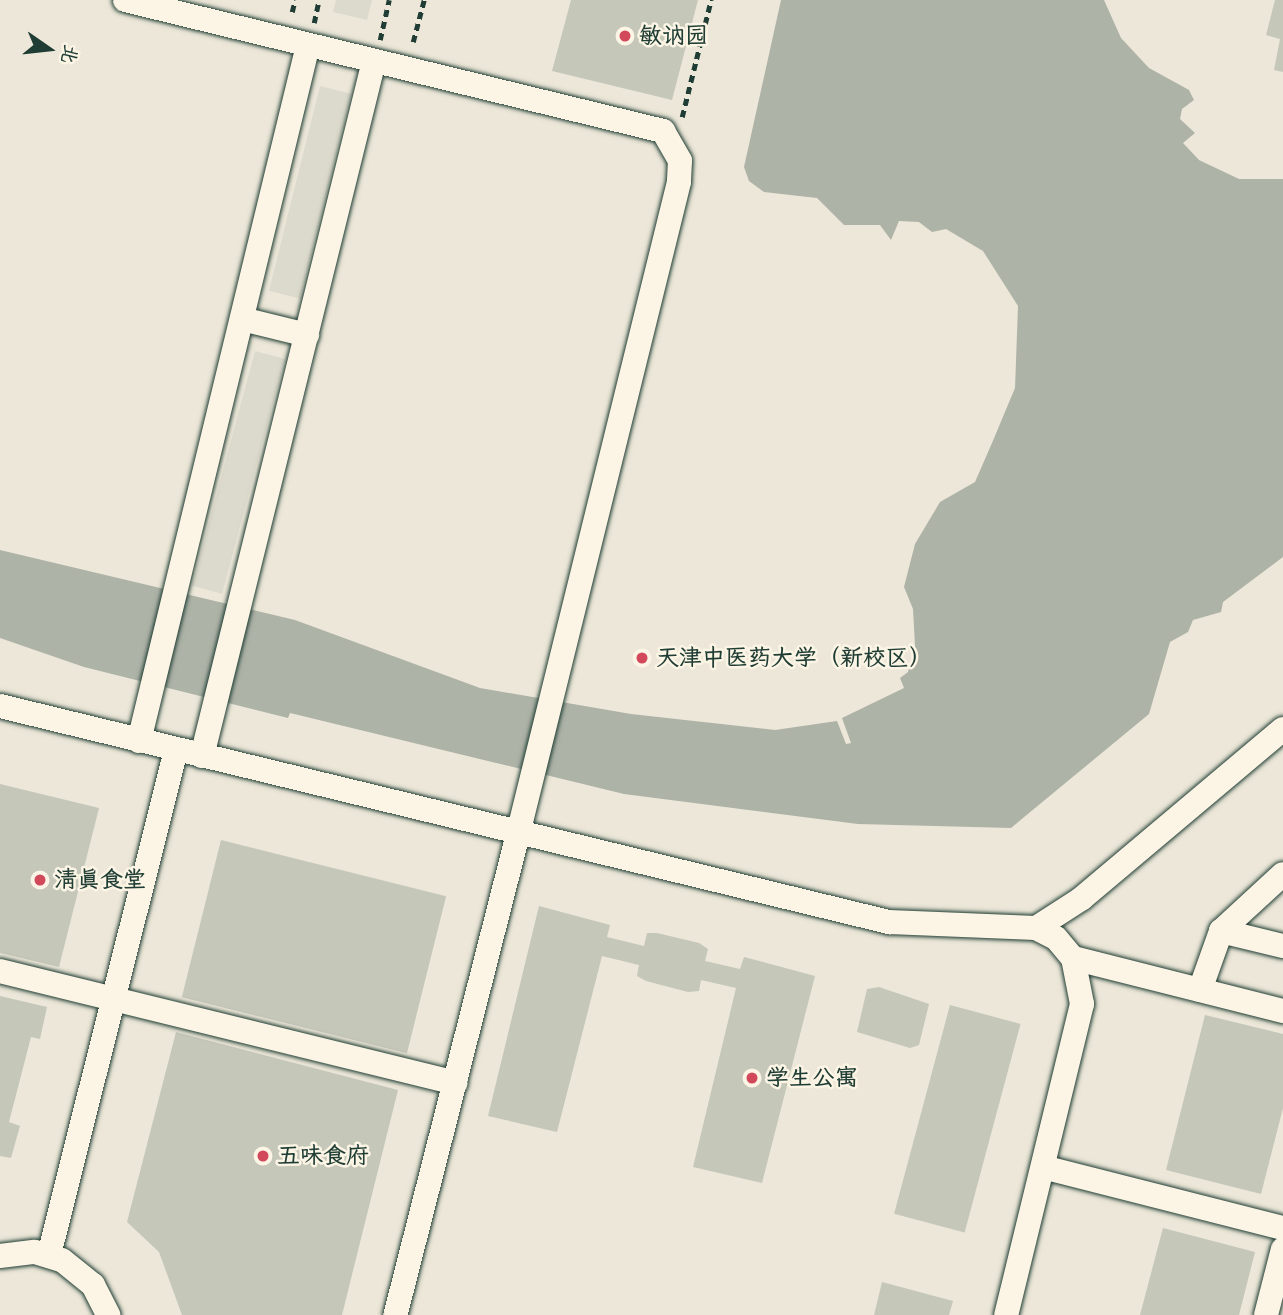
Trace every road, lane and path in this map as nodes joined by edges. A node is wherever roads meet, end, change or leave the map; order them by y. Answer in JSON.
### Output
{"nodes":[{"id":1,"x":125,"y":0,"type":"edge"},
{"id":2,"x":295,"y":0,"type":"edge"},
{"id":3,"x":389,"y":0,"type":"edge"},
{"id":4,"x":424,"y":0,"type":"edge"},
{"id":5,"x":712,"y":0,"type":"edge"},
{"id":6,"x":292,"y":12,"type":"dead end"},
{"id":7,"x":413,"y":42,"type":"dead end"},
{"id":8,"x":308,"y":45,"type":"junction"},
{"id":9,"x":374,"y":61,"type":"junction"},
{"id":10,"x":674,"y":145,"type":"junction"},
{"id":11,"x":242,"y":319,"type":"junction"},
{"id":12,"x":307,"y":335,"type":"junction"},
{"id":13,"x":0,"y":706,"type":"edge"},
{"id":14,"x":1283,"y":729,"type":"edge"},
{"id":15,"x":139,"y":741,"type":"junction"},
{"id":16,"x":176,"y":750,"type":"junction"},
{"id":17,"x":202,"y":756,"type":"junction"},
{"id":18,"x":519,"y":834,"type":"junction"},
{"id":19,"x":1283,"y":874,"type":"edge"},
{"id":20,"x":1036,"y":928,"type":"junction"},
{"id":21,"x":1222,"y":931,"type":"junction"},
{"id":22,"x":1283,"y":946,"type":"edge"},
{"id":23,"x":1073,"y":958,"type":"junction"},
{"id":24,"x":0,"y":971,"type":"edge"},
{"id":25,"x":1200,"y":990,"type":"junction"},
{"id":26,"x":112,"y":999,"type":"junction"},
{"id":27,"x":1283,"y":1011,"type":"edge"},
{"id":28,"x":455,"y":1083,"type":"junction"},
{"id":29,"x":1043,"y":1167,"type":"junction"},
{"id":30,"x":1283,"y":1228,"type":"edge"},
{"id":31,"x":1283,"y":1249,"type":"edge"},
{"id":32,"x":49,"y":1255,"type":"junction"},
{"id":33,"x":0,"y":1256,"type":"edge"},
{"id":34,"x":108,"y":1315,"type":"edge"},
{"id":35,"x":395,"y":1315,"type":"edge"},
{"id":36,"x":1006,"y":1315,"type":"edge"},
{"id":37,"x":1266,"y":1315,"type":"edge"}],
"edges":[{"from":1,"to":8,"type":"lane"},
{"from":2,"to":6,"type":"path"},
{"from":3,"to":9,"type":"path"},
{"from":4,"to":7,"type":"path"},
{"from":5,"to":10,"type":"path"},
{"from":8,"to":9,"type":"lane"},
{"from":8,"to":11,"type":"lane"},
{"from":9,"to":10,"type":"lane"},
{"from":9,"to":12,"type":"lane"},
{"from":10,"to":18,"type":"lane"},
{"from":11,"to":12,"type":"lane"},
{"from":11,"to":15,"type":"lane"},
{"from":12,"to":17,"type":"lane"},
{"from":13,"to":15,"type":"lane"},
{"from":14,"to":20,"type":"lane"},
{"from":15,"to":16,"type":"lane"},
{"from":16,"to":17,"type":"lane"},
{"from":16,"to":26,"type":"lane"},
{"from":17,"to":18,"type":"lane"},
{"from":18,"to":20,"type":"lane"},
{"from":18,"to":28,"type":"lane"},
{"from":19,"to":21,"type":"lane"},
{"from":20,"to":23,"type":"lane"},
{"from":21,"to":22,"type":"lane"},
{"from":21,"to":25,"type":"lane"},
{"from":23,"to":25,"type":"lane"},
{"from":23,"to":29,"type":"lane"},
{"from":24,"to":26,"type":"lane"},
{"from":25,"to":27,"type":"lane"},
{"from":26,"to":28,"type":"lane"},
{"from":26,"to":32,"type":"lane"},
{"from":28,"to":35,"type":"lane"},
{"from":29,"to":30,"type":"lane"},
{"from":29,"to":36,"type":"lane"},
{"from":31,"to":37,"type":"lane"},
{"from":32,"to":33,"type":"lane"},
{"from":32,"to":34,"type":"lane"}]}
